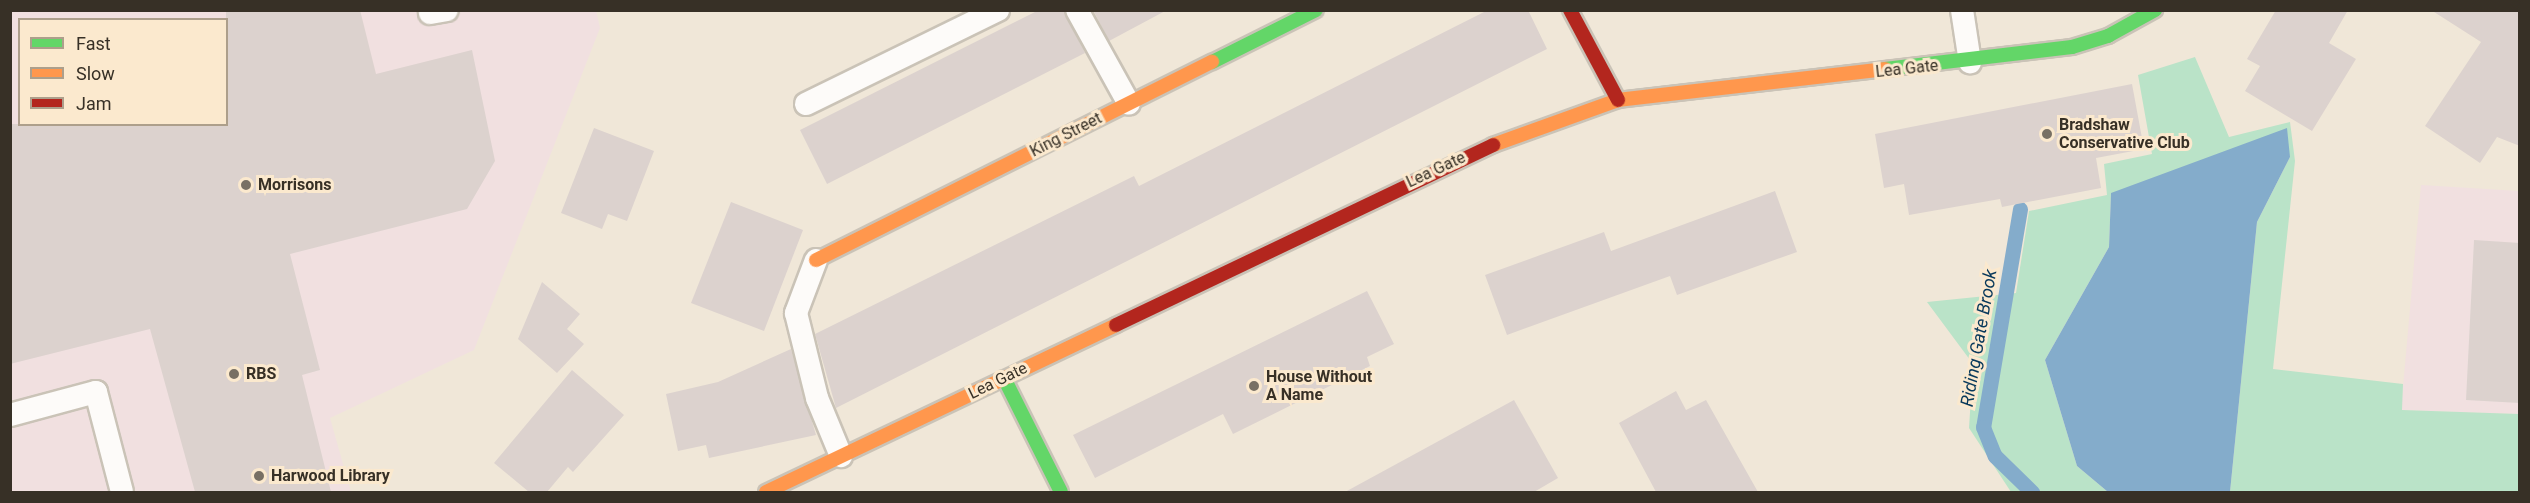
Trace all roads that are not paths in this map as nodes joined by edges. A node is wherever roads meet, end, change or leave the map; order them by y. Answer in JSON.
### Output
{"nodes":[{"id":1,"x":998,"y":10,"type":"edge"},
{"id":2,"x":1077,"y":10,"type":"edge"},
{"id":3,"x":1316,"y":10,"type":"edge"},
{"id":4,"x":1570,"y":10,"type":"edge"},
{"id":5,"x":1962,"y":10,"type":"edge"},
{"id":6,"x":2155,"y":10,"type":"edge"},
{"id":7,"x":1970,"y":62,"type":"junction"},
{"id":8,"x":1618,"y":100,"type":"junction"},
{"id":9,"x":806,"y":104,"type":"dead end"},
{"id":10,"x":1129,"y":104,"type":"junction"},
{"id":11,"x":816,"y":260,"type":"joint"},
{"id":12,"x":1004,"y":378,"type":"junction"},
{"id":13,"x":10,"y":415,"type":"edge"},
{"id":14,"x":841,"y":456,"type":"junction"},
{"id":15,"x":122,"y":492,"type":"edge"},
{"id":16,"x":766,"y":492,"type":"edge"},
{"id":17,"x":1062,"y":492,"type":"edge"}],
"edges":[{"from":1,"to":9,"type":"lane"},
{"from":2,"to":10,"type":"lane"},
{"from":3,"to":10,"type":"main road","name":"King Street"},
{"from":4,"to":8,"type":"main road"},
{"from":5,"to":7,"type":"lane"},
{"from":6,"to":7,"type":"main road","name":"Lea Gate"},
{"from":7,"to":8,"type":"main road","name":"Lea Gate"},
{"from":8,"to":12,"type":"main road","name":"Lea Gate"},
{"from":10,"to":11,"type":"main road","name":"King Street"},
{"from":11,"to":14,"type":"lane"},
{"from":12,"to":14,"type":"main road","name":"Lea Gate"},
{"from":12,"to":17,"type":"main road"},
{"from":13,"to":15,"type":"lane"},
{"from":14,"to":16,"type":"main road","name":"Lea Gate"}]}
